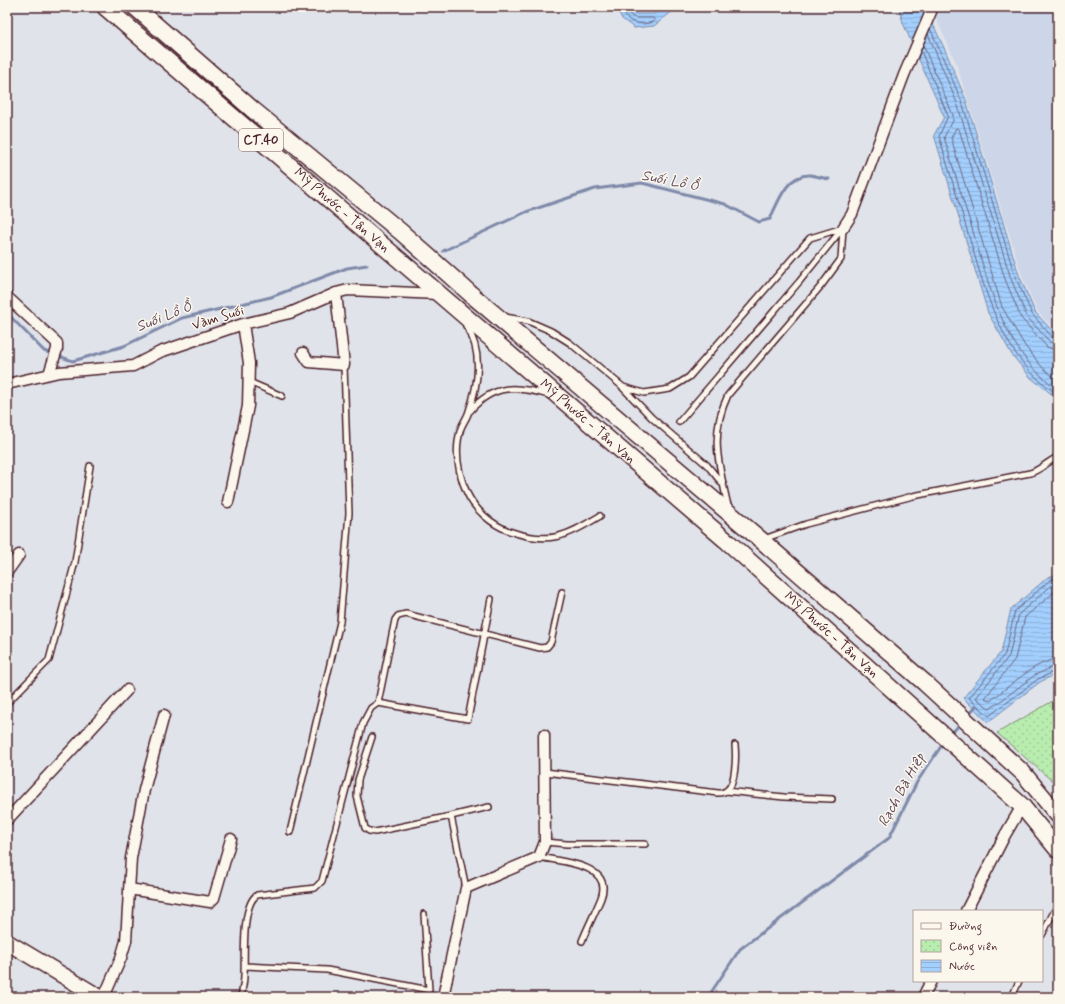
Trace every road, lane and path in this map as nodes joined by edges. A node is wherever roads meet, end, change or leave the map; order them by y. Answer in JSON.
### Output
{"nodes":[{"id":1,"x":105,"y":7,"type":"edge"},
{"id":2,"x":135,"y":7,"type":"edge"},
{"id":3,"x":934,"y":7,"type":"edge"},
{"id":4,"x":843,"y":228,"type":"junction"},
{"id":5,"x":336,"y":293,"type":"junction"},
{"id":6,"x":438,"y":294,"type":"junction"},
{"id":7,"x":7,"y":297,"type":"edge"},
{"id":8,"x":455,"y":309,"type":"junction"},
{"id":9,"x":495,"y":315,"type":"junction"},
{"id":10,"x":243,"y":324,"type":"junction"},
{"id":11,"x":303,"y":353,"type":"dead end"},
{"id":12,"x":344,"y":365,"type":"junction"},
{"id":13,"x":50,"y":370,"type":"junction"},
{"id":14,"x":249,"y":382,"type":"junction"},
{"id":15,"x":7,"y":384,"type":"edge"},
{"id":16,"x":623,"y":387,"type":"junction"},
{"id":17,"x":282,"y":396,"type":"dead end"},
{"id":18,"x":561,"y":399,"type":"junction"},
{"id":19,"x":468,"y":413,"type":"junction"},
{"id":20,"x":679,"y":422,"type":"dead end"},
{"id":21,"x":1058,"y":457,"type":"edge"},
{"id":22,"x":90,"y":466,"type":"dead end"},
{"id":23,"x":724,"y":486,"type":"junction"},
{"id":24,"x":228,"y":502,"type":"dead end"},
{"id":25,"x":730,"y":514,"type":"junction"},
{"id":26,"x":600,"y":516,"type":"dead end"},
{"id":27,"x":761,"y":540,"type":"junction"},
{"id":28,"x":19,"y":555,"type":"dead end"},
{"id":29,"x":7,"y":572,"type":"edge"},
{"id":30,"x":562,"y":592,"type":"dead end"},
{"id":31,"x":491,"y":599,"type":"dead end"},
{"id":32,"x":483,"y":634,"type":"junction"},
{"id":33,"x":127,"y":690,"type":"dead end"},
{"id":34,"x":7,"y":703,"type":"edge"},
{"id":35,"x":378,"y":703,"type":"junction"},
{"id":36,"x":164,"y":715,"type":"dead end"},
{"id":37,"x":544,"y":735,"type":"dead end"},
{"id":38,"x":372,"y":737,"type":"dead end"},
{"id":39,"x":735,"y":745,"type":"dead end"},
{"id":40,"x":545,"y":772,"type":"junction"},
{"id":41,"x":726,"y":791,"type":"junction"},
{"id":42,"x":832,"y":799,"type":"dead end"},
{"id":43,"x":1022,"y":806,"type":"junction"},
{"id":44,"x":489,"y":807,"type":"dead end"},
{"id":45,"x":1058,"y":815,"type":"edge"},
{"id":46,"x":450,"y":816,"type":"junction"},
{"id":47,"x":7,"y":820,"type":"edge"},
{"id":48,"x":290,"y":832,"type":"dead end"},
{"id":49,"x":231,"y":839,"type":"dead end"},
{"id":50,"x":545,"y":842,"type":"junction"},
{"id":51,"x":646,"y":844,"type":"dead end"},
{"id":52,"x":1058,"y":850,"type":"edge"},
{"id":53,"x":539,"y":857,"type":"junction"},
{"id":54,"x":129,"y":888,"type":"junction"},
{"id":55,"x":466,"y":888,"type":"junction"},
{"id":56,"x":1058,"y":904,"type":"edge"},
{"id":57,"x":967,"y":910,"type":"edge"},
{"id":58,"x":424,"y":914,"type":"dead end"},
{"id":59,"x":1043,"y":934,"type":"edge"},
{"id":60,"x":582,"y":941,"type":"dead end"},
{"id":61,"x":7,"y":942,"type":"edge"},
{"id":62,"x":244,"y":966,"type":"junction"},
{"id":63,"x":930,"y":982,"type":"edge"},
{"id":64,"x":1019,"y":982,"type":"edge"},
{"id":65,"x":99,"y":997,"type":"edge"},
{"id":66,"x":104,"y":997,"type":"edge"},
{"id":67,"x":241,"y":997,"type":"edge"},
{"id":68,"x":444,"y":997,"type":"edge"},
{"id":69,"x":923,"y":997,"type":"edge"},
{"id":70,"x":1012,"y":997,"type":"edge"}],
"edges":[{"from":1,"to":6,"type":"main road","name":"Mỹ Phước - Tân Vạn","number":"CT.40"},
{"from":2,"to":9,"type":"main road","name":"Mỹ Phước - Tân Vạn","number":"CT.40"},
{"from":3,"to":4,"type":"street"},
{"from":4,"to":16,"type":"lane"},
{"from":4,"to":20,"type":"lane"},
{"from":4,"to":23,"type":"lane"},
{"from":5,"to":6,"type":"street","name":"Vàm Suối"},
{"from":5,"to":10,"type":"street","name":"Vàm Suối"},
{"from":5,"to":12,"type":"street"},
{"from":6,"to":8,"type":"main road","name":"Mỹ Phước - Tân Vạn"},
{"from":7,"to":13,"type":"street"},
{"from":8,"to":18,"type":"main road","name":"Mỹ Phước - Tân Vạn"},
{"from":8,"to":19,"type":"lane"},
{"from":9,"to":16,"type":"lane"},
{"from":9,"to":25,"type":"main road","name":"Mỹ Phước - Tân Vạn"},
{"from":10,"to":13,"type":"street","name":"Vàm Suối"},
{"from":10,"to":14,"type":"street"},
{"from":11,"to":12,"type":"street"},
{"from":12,"to":48,"type":"lane"},
{"from":13,"to":15,"type":"street","name":"Vàm Suối"},
{"from":14,"to":17,"type":"lane"},
{"from":14,"to":24,"type":"street"},
{"from":16,"to":23,"type":"lane"},
{"from":18,"to":19,"type":"lane"},
{"from":18,"to":43,"type":"main road","name":"Mỹ Phước - Tân Vạn"},
{"from":19,"to":26,"type":"lane"},
{"from":21,"to":27,"type":"lane"},
{"from":22,"to":34,"type":"lane"},
{"from":23,"to":25,"type":"lane"},
{"from":25,"to":27,"type":"main road","name":"Mỹ Phước - Tân Vạn"},
{"from":27,"to":45,"type":"main road","name":"Mỹ Phước - Tân Vạn"},
{"from":28,"to":29,"type":"street"},
{"from":30,"to":32,"type":"lane"},
{"from":31,"to":32,"type":"lane"},
{"from":32,"to":35,"type":"lane"},
{"from":32,"to":35,"type":"lane"},
{"from":33,"to":47,"type":"street"},
{"from":35,"to":62,"type":"lane"},
{"from":36,"to":54,"type":"street"},
{"from":37,"to":40,"type":"street"},
{"from":38,"to":46,"type":"lane"},
{"from":39,"to":41,"type":"lane"},
{"from":40,"to":41,"type":"lane"},
{"from":40,"to":50,"type":"street"},
{"from":41,"to":42,"type":"lane"},
{"from":43,"to":52,"type":"main road","name":"Mỹ Phước - Tân Vạn"},
{"from":43,"to":57,"type":"street"},
{"from":44,"to":46,"type":"lane"},
{"from":46,"to":55,"type":"lane"},
{"from":49,"to":54,"type":"street"},
{"from":50,"to":51,"type":"lane"},
{"from":50,"to":53,"type":"street"},
{"from":53,"to":55,"type":"street"},
{"from":53,"to":60,"type":"lane"},
{"from":54,"to":66,"type":"street"},
{"from":55,"to":68,"type":"street"},
{"from":56,"to":59,"type":"lane"},
{"from":58,"to":62,"type":"lane"},
{"from":61,"to":65,"type":"main road"},
{"from":62,"to":67,"type":"lane"},
{"from":63,"to":69,"type":"street"},
{"from":64,"to":70,"type":"lane"}]}
